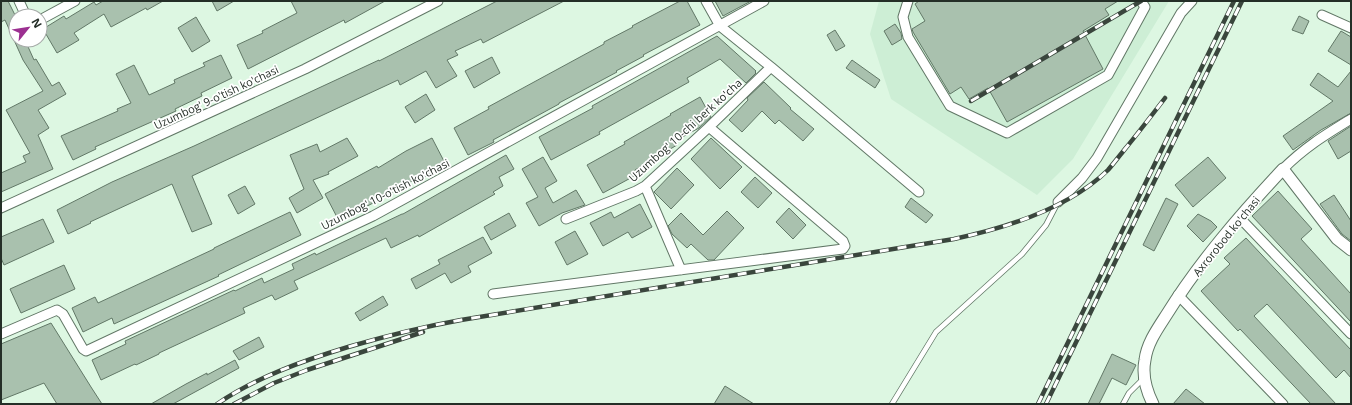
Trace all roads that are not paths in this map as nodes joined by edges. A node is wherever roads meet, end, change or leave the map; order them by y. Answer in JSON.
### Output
{"nodes":[{"id":1,"x":75,"y":1,"type":"edge"},
{"id":2,"x":438,"y":1,"type":"edge"},
{"id":3,"x":706,"y":1,"type":"edge"},
{"id":4,"x":764,"y":1,"type":"edge"},
{"id":5,"x":908,"y":1,"type":"edge"},
{"id":6,"x":1141,"y":1,"type":"edge"},
{"id":7,"x":1192,"y":1,"type":"edge"},
{"id":8,"x":1322,"y":15,"type":"dead end"},
{"id":9,"x":48,"y":16,"type":"edge"},
{"id":10,"x":720,"y":26,"type":"junction"},
{"id":11,"x":1351,"y":28,"type":"edge"},
{"id":12,"x":771,"y":67,"type":"junction"},
{"id":13,"x":1351,"y":119,"type":"edge"},
{"id":14,"x":710,"y":127,"type":"junction"},
{"id":15,"x":1283,"y":169,"type":"junction"},
{"id":16,"x":645,"y":186,"type":"junction"},
{"id":17,"x":919,"y":192,"type":"dead end"},
{"id":18,"x":1058,"y":202,"type":"joint"},
{"id":19,"x":1,"y":208,"type":"edge"},
{"id":20,"x":1239,"y":217,"type":"junction"},
{"id":21,"x":566,"y":219,"type":"dead end"},
{"id":22,"x":1351,"y":250,"type":"edge"},
{"id":23,"x":681,"y":270,"type":"junction"},
{"id":24,"x":493,"y":294,"type":"dead end"},
{"id":25,"x":1178,"y":295,"type":"junction"},
{"id":26,"x":1,"y":334,"type":"edge"},
{"id":27,"x":1351,"y":334,"type":"edge"},
{"id":28,"x":1144,"y":378,"type":"junction"},
{"id":29,"x":892,"y":404,"type":"edge"},
{"id":30,"x":1123,"y":404,"type":"edge"},
{"id":31,"x":1153,"y":404,"type":"edge"},
{"id":32,"x":1283,"y":404,"type":"edge"}],
"edges":[{"from":1,"to":9,"type":"street"},
{"from":2,"to":19,"type":"street","name":"Uzumbog' 9-o'tish ko'chasi"},
{"from":3,"to":10,"type":"street"},
{"from":4,"to":10,"type":"street","name":"Uzumbog' 10-o'tish ko'chasi"},
{"from":5,"to":6,"type":"street"},
{"from":7,"to":18,"type":"street"},
{"from":8,"to":11,"type":"street"},
{"from":10,"to":12,"type":"street"},
{"from":10,"to":26,"type":"street","name":"Uzumbog' 10-o'tish ko'chasi"},
{"from":12,"to":14,"type":"street","name":"Uzumbog' 10-chi berk ko'cha"},
{"from":12,"to":17,"type":"street"},
{"from":13,"to":15,"type":"street"},
{"from":14,"to":16,"type":"street","name":"Uzumbog' 10-chi berk ko'cha"},
{"from":14,"to":23,"type":"street"},
{"from":15,"to":20,"type":"street","name":"Axrorobod ko'chasi"},
{"from":15,"to":22,"type":"street"},
{"from":16,"to":21,"type":"street","name":"Uzumbog' 10-chi berk ko'cha"},
{"from":16,"to":23,"type":"street"},
{"from":18,"to":29,"type":"lane"},
{"from":20,"to":25,"type":"street","name":"Axrorobod ko'chasi"},
{"from":20,"to":27,"type":"street"},
{"from":23,"to":24,"type":"street"},
{"from":25,"to":28,"type":"street","name":"Axrorobod ko'chasi"},
{"from":25,"to":32,"type":"street"},
{"from":28,"to":30,"type":"lane"},
{"from":28,"to":31,"type":"street","name":"Axrorobod ko'chasi"}]}
